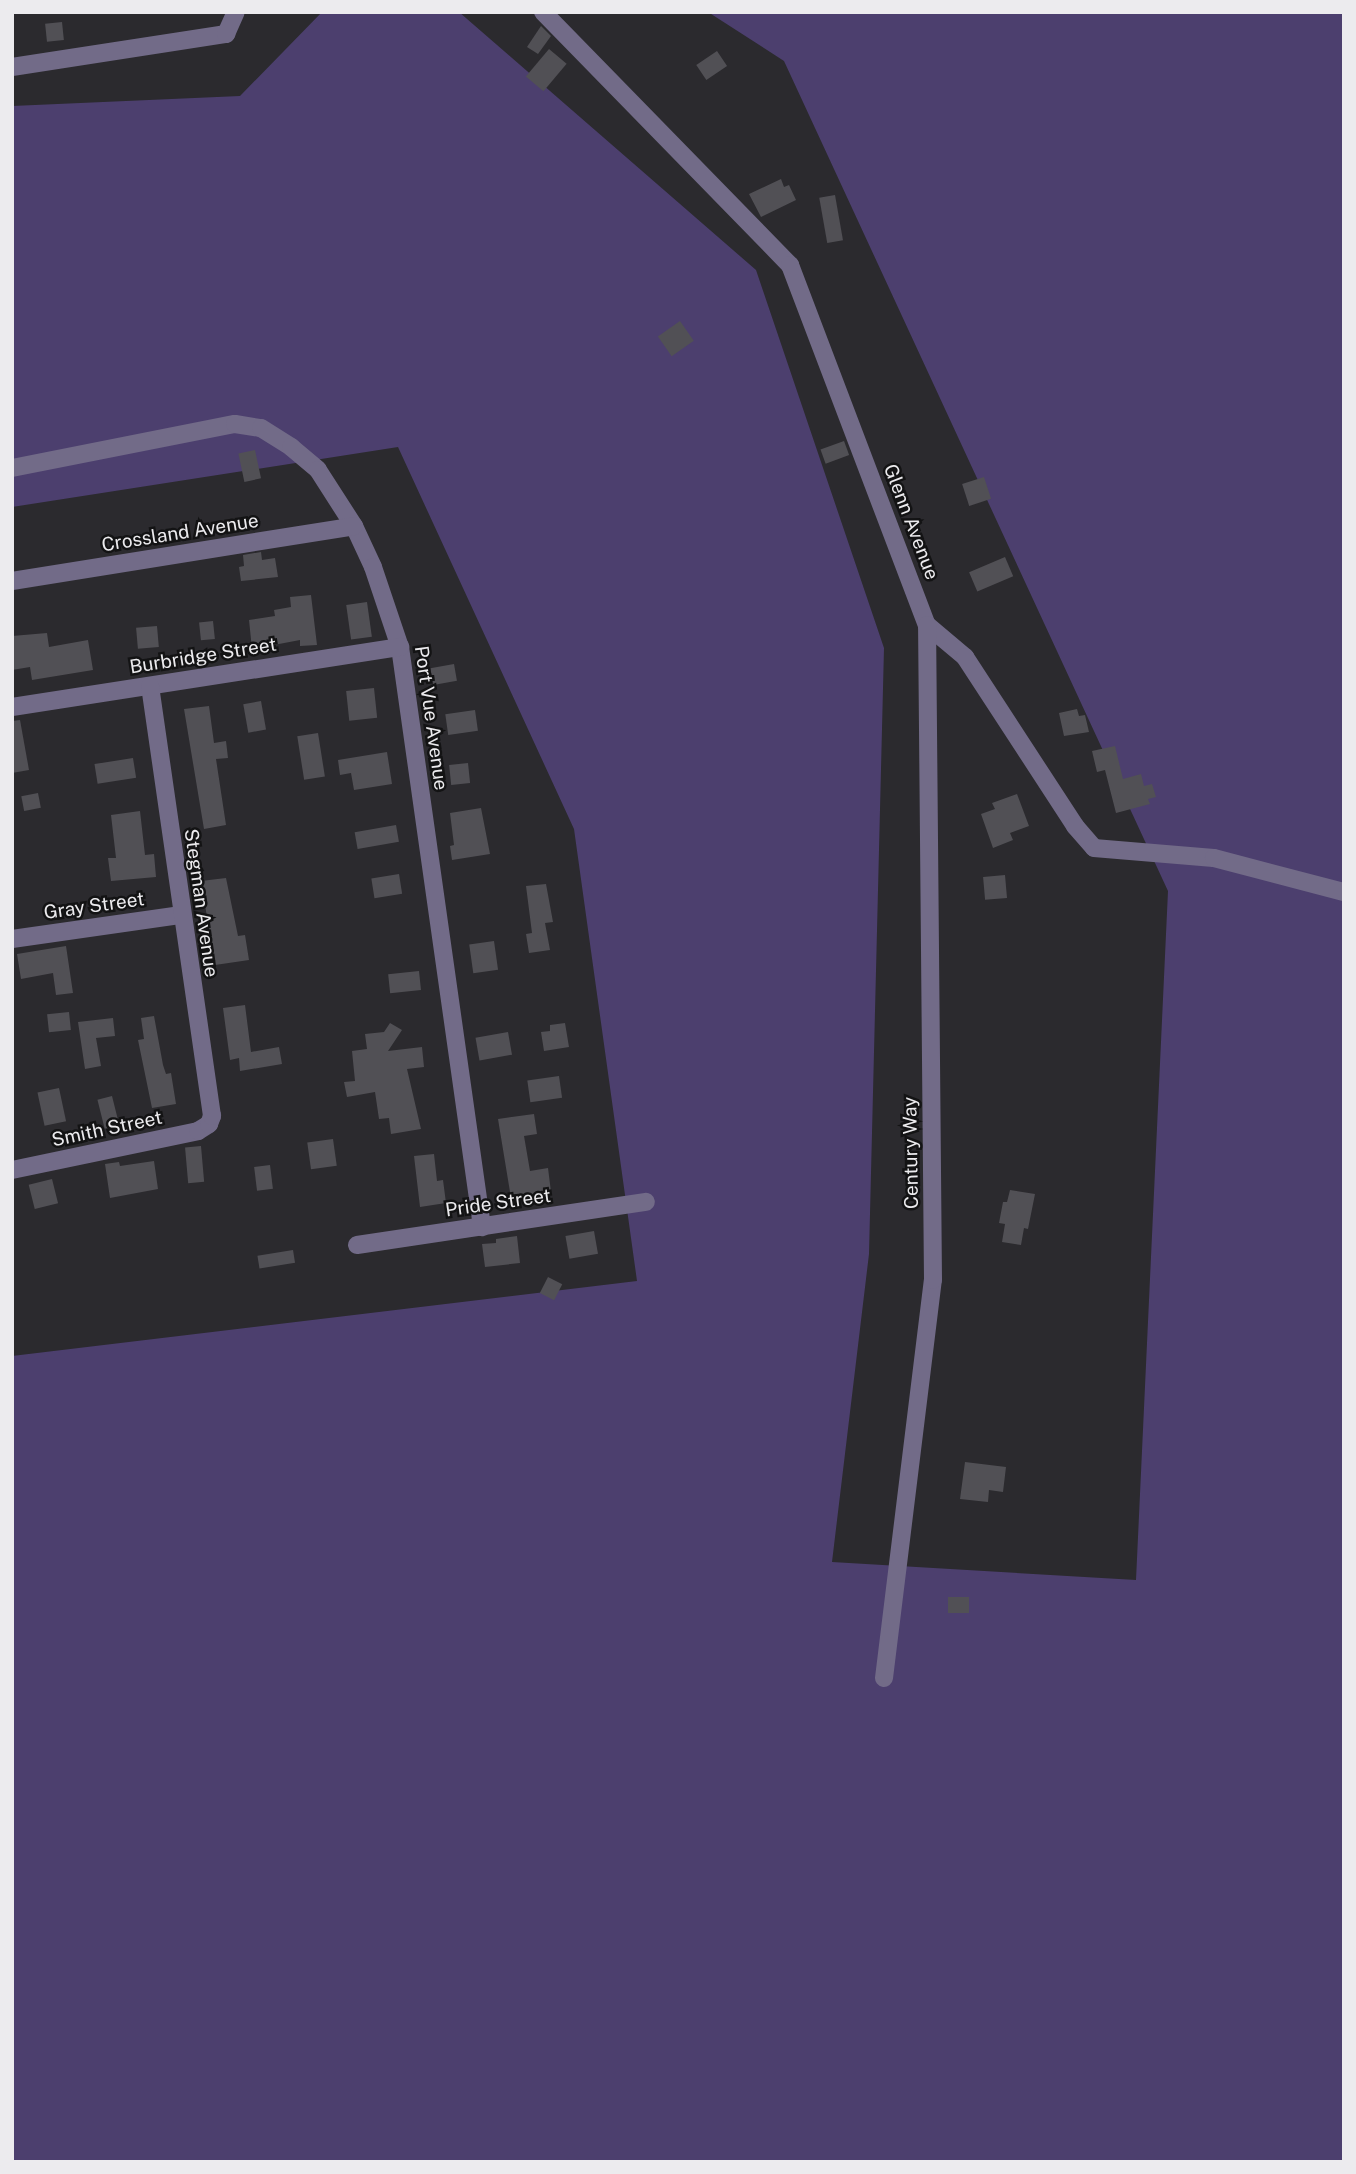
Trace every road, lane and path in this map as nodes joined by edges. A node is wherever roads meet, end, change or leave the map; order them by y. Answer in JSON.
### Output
{"nodes":[{"id":1,"x":236,"y":12,"type":"edge"},
{"id":2,"x":543,"y":12,"type":"edge"},
{"id":3,"x":12,"y":66,"type":"edge"},
{"id":4,"x":12,"y":468,"type":"edge"},
{"id":5,"x":354,"y":526,"type":"junction"},
{"id":6,"x":12,"y":581,"type":"edge"},
{"id":7,"x":928,"y":625,"type":"junction"},
{"id":8,"x":400,"y":647,"type":"junction"},
{"id":9,"x":150,"y":687,"type":"junction"},
{"id":10,"x":12,"y":707,"type":"edge"},
{"id":11,"x":1344,"y":891,"type":"edge"},
{"id":12,"x":181,"y":915,"type":"junction"},
{"id":13,"x":12,"y":939,"type":"edge"},
{"id":14,"x":209,"y":1124,"type":"joint"},
{"id":15,"x":12,"y":1170,"type":"edge"},
{"id":16,"x":646,"y":1202,"type":"dead end"},
{"id":17,"x":482,"y":1227,"type":"junction"},
{"id":18,"x":357,"y":1245,"type":"dead end"},
{"id":19,"x":884,"y":1678,"type":"dead end"}],
"edges":[{"from":1,"to":3,"type":"street"},
{"from":2,"to":7,"type":"street","name":"Glenn Avenue"},
{"from":4,"to":5,"type":"street","name":"Port Vue Avenue"},
{"from":5,"to":6,"type":"street","name":"Crossland Avenue"},
{"from":5,"to":8,"type":"street","name":"Port Vue Avenue"},
{"from":7,"to":11,"type":"street","name":"Glenn Avenue"},
{"from":7,"to":19,"type":"street","name":"Century Way"},
{"from":8,"to":9,"type":"street","name":"Burbridge Street"},
{"from":8,"to":17,"type":"street","name":"Port Vue Avenue"},
{"from":9,"to":10,"type":"street","name":"Burbridge Street"},
{"from":9,"to":12,"type":"street","name":"Stegman Avenue"},
{"from":12,"to":13,"type":"street","name":"Gray Street"},
{"from":12,"to":14,"type":"street","name":"Stegman Avenue"},
{"from":14,"to":15,"type":"street","name":"Smith Street"},
{"from":16,"to":17,"type":"street","name":"Pride Street"},
{"from":17,"to":18,"type":"street","name":"Pride Street"}]}
